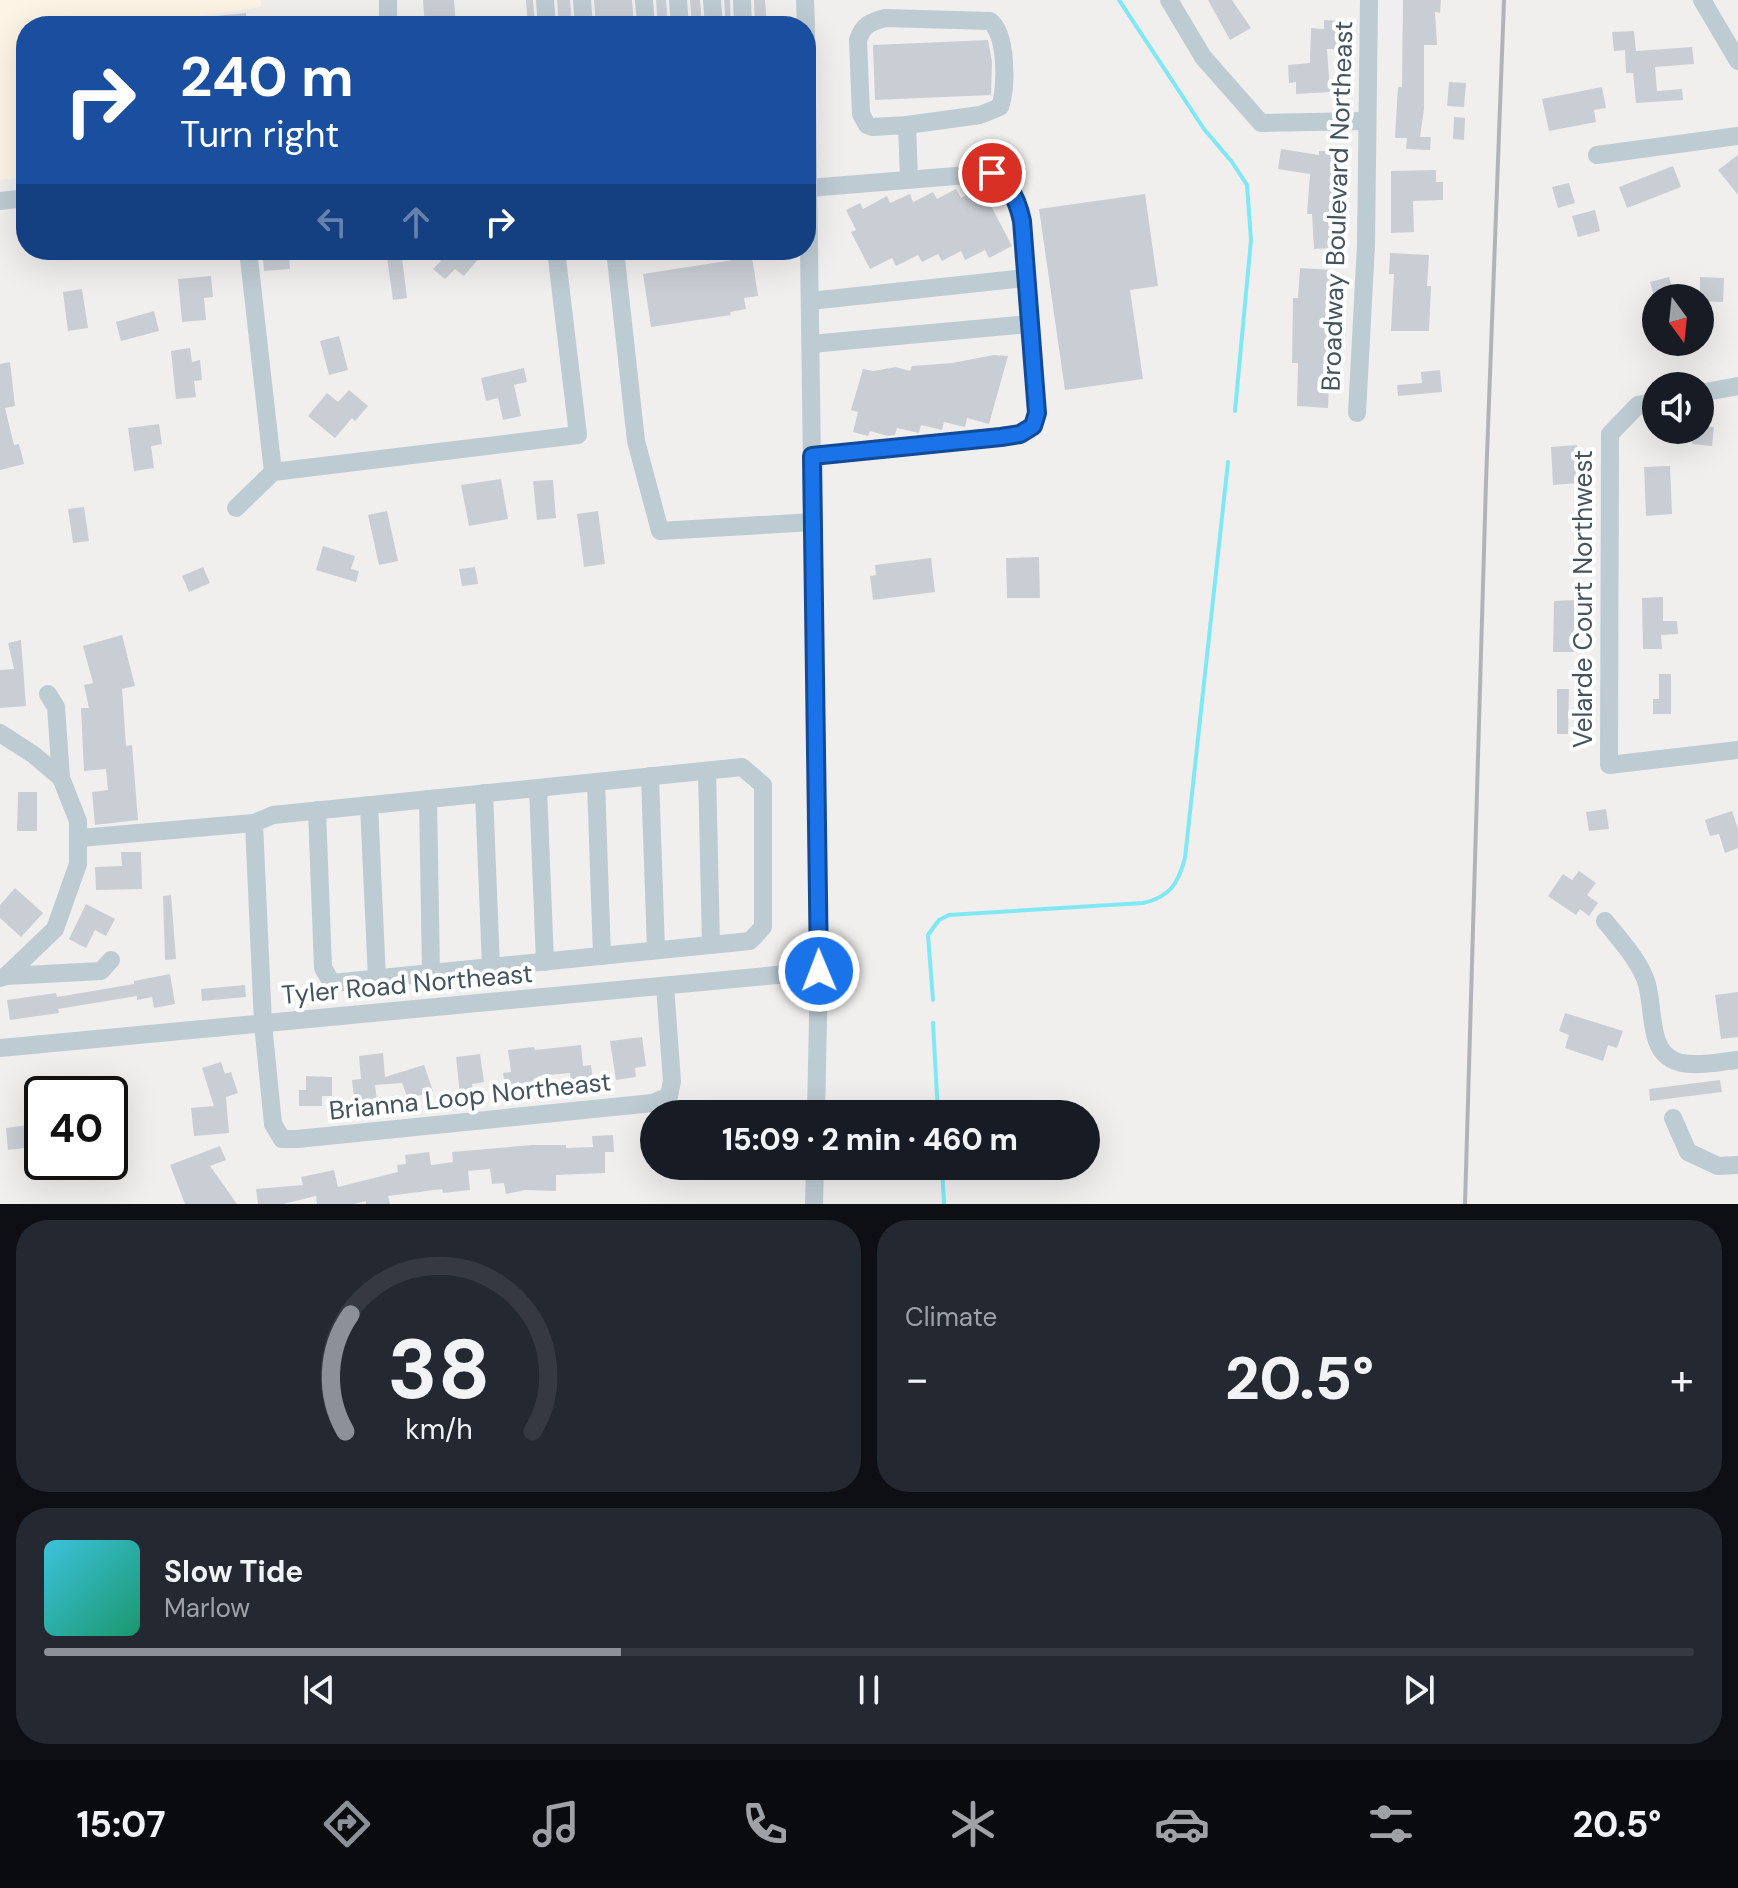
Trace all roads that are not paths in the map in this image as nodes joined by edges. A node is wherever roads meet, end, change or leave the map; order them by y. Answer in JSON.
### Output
{"nodes":[{"id":1,"x":1169,"y":0,"type":"edge"},
{"id":2,"x":1369,"y":0,"type":"edge"},
{"id":3,"x":1702,"y":0,"type":"edge"},
{"id":4,"x":1738,"y":61,"type":"edge"},
{"id":5,"x":1366,"y":121,"type":"junction"},
{"id":6,"x":907,"y":125,"type":"junction"},
{"id":7,"x":1738,"y":136,"type":"edge"},
{"id":8,"x":1597,"y":155,"type":"dead end"},
{"id":9,"x":909,"y":180,"type":"junction"},
{"id":10,"x":816,"y":187,"type":"edge"},
{"id":11,"x":249,"y":260,"type":"edge"},
{"id":12,"x":557,"y":260,"type":"edge"},
{"id":13,"x":616,"y":260,"type":"edge"},
{"id":14,"x":809,"y":260,"type":"edge"},
{"id":15,"x":1025,"y":278,"type":"junction"},
{"id":16,"x":810,"y":301,"type":"junction"},
{"id":17,"x":1029,"y":324,"type":"junction"},
{"id":18,"x":811,"y":344,"type":"junction"},
{"id":19,"x":1738,"y":386,"type":"edge"},
{"id":20,"x":1714,"y":390,"type":"edge"},
{"id":21,"x":1642,"y":404,"type":"edge"},
{"id":22,"x":1357,"y":413,"type":"dead end"},
{"id":23,"x":812,"y":456,"type":"junction"},
{"id":24,"x":273,"y":472,"type":"junction"},
{"id":25,"x":236,"y":508,"type":"dead end"},
{"id":26,"x":813,"y":522,"type":"junction"},
{"id":27,"x":48,"y":694,"type":"dead end"},
{"id":28,"x":0,"y":733,"type":"edge"},
{"id":29,"x":1738,"y":750,"type":"edge"},
{"id":30,"x":707,"y":771,"type":"junction"},
{"id":31,"x":650,"y":776,"type":"junction"},
{"id":32,"x":61,"y":778,"type":"junction"},
{"id":33,"x":596,"y":782,"type":"junction"},
{"id":34,"x":538,"y":788,"type":"junction"},
{"id":35,"x":484,"y":793,"type":"junction"},
{"id":36,"x":428,"y":799,"type":"junction"},
{"id":37,"x":369,"y":805,"type":"junction"},
{"id":38,"x":317,"y":810,"type":"junction"},
{"id":39,"x":254,"y":823,"type":"junction"},
{"id":40,"x":80,"y":838,"type":"junction"},
{"id":41,"x":1605,"y":921,"type":"dead end"},
{"id":42,"x":711,"y":945,"type":"junction"},
{"id":43,"x":656,"y":950,"type":"junction"},
{"id":44,"x":602,"y":956,"type":"junction"},
{"id":45,"x":111,"y":960,"type":"dead end"},
{"id":46,"x":545,"y":962,"type":"junction"},
{"id":47,"x":491,"y":967,"type":"junction"},
{"id":48,"x":819,"y":971,"type":"junction"},
{"id":49,"x":431,"y":973,"type":"junction"},
{"id":50,"x":3,"y":977,"type":"edge"},
{"id":51,"x":377,"y":979,"type":"junction"},
{"id":52,"x":665,"y":986,"type":"junction"},
{"id":53,"x":263,"y":1024,"type":"junction"},
{"id":54,"x":0,"y":1048,"type":"edge"},
{"id":55,"x":1738,"y":1060,"type":"edge"},
{"id":56,"x":816,"y":1100,"type":"edge"},
{"id":57,"x":1673,"y":1118,"type":"dead end"},
{"id":58,"x":1738,"y":1165,"type":"edge"},
{"id":59,"x":815,"y":1180,"type":"edge"},
{"id":60,"x":814,"y":1204,"type":"edge"}],
"edges":[{"from":1,"to":5,"type":"street"},
{"from":2,"to":5,"type":"street","name":"Broadway Boulevard Northeast"},
{"from":3,"to":4,"type":"street"},
{"from":5,"to":22,"type":"street","name":"Broadway Boulevard Northeast"},
{"from":6,"to":6,"type":"street"},
{"from":6,"to":9,"type":"street"},
{"from":7,"to":8,"type":"street"},
{"from":9,"to":10,"type":"street"},
{"from":9,"to":15,"type":"street"},
{"from":11,"to":24,"type":"street"},
{"from":12,"to":24,"type":"street"},
{"from":13,"to":26,"type":"street"},
{"from":14,"to":16,"type":"street"},
{"from":15,"to":16,"type":"street"},
{"from":15,"to":17,"type":"street"},
{"from":16,"to":18,"type":"street"},
{"from":17,"to":18,"type":"street"},
{"from":17,"to":23,"type":"street"},
{"from":18,"to":23,"type":"street"},
{"from":19,"to":20,"type":"street"},
{"from":21,"to":29,"type":"street","name":"Velarde Court Northwest"},
{"from":23,"to":26,"type":"street"},
{"from":24,"to":25,"type":"street"},
{"from":26,"to":48,"type":"street"},
{"from":27,"to":32,"type":"street"},
{"from":28,"to":32,"type":"street"},
{"from":30,"to":31,"type":"street"},
{"from":30,"to":42,"type":"street"},
{"from":30,"to":42,"type":"street"},
{"from":31,"to":33,"type":"street"},
{"from":31,"to":43,"type":"street"},
{"from":32,"to":40,"type":"street"},
{"from":33,"to":34,"type":"street"},
{"from":33,"to":44,"type":"street"},
{"from":34,"to":35,"type":"street"},
{"from":34,"to":46,"type":"street"},
{"from":35,"to":36,"type":"street"},
{"from":35,"to":47,"type":"street"},
{"from":36,"to":37,"type":"street"},
{"from":36,"to":49,"type":"street"},
{"from":37,"to":38,"type":"street"},
{"from":37,"to":51,"type":"street"},
{"from":38,"to":39,"type":"street"},
{"from":38,"to":51,"type":"street"},
{"from":39,"to":40,"type":"street"},
{"from":39,"to":53,"type":"street"},
{"from":40,"to":50,"type":"street"},
{"from":41,"to":55,"type":"street"},
{"from":42,"to":43,"type":"street"},
{"from":43,"to":44,"type":"street"},
{"from":44,"to":46,"type":"street"},
{"from":45,"to":50,"type":"street"},
{"from":46,"to":47,"type":"street"},
{"from":47,"to":49,"type":"street"},
{"from":48,"to":52,"type":"street","name":"Tyler Road Northeast"},
{"from":48,"to":56,"type":"street"},
{"from":49,"to":51,"type":"street"},
{"from":52,"to":53,"type":"street","name":"Tyler Road Northeast"},
{"from":52,"to":53,"type":"street","name":"Brianna Loop Northeast"},
{"from":53,"to":54,"type":"street","name":"Tyler Road Northeast"},
{"from":57,"to":58,"type":"street"},
{"from":59,"to":60,"type":"street"}]}
